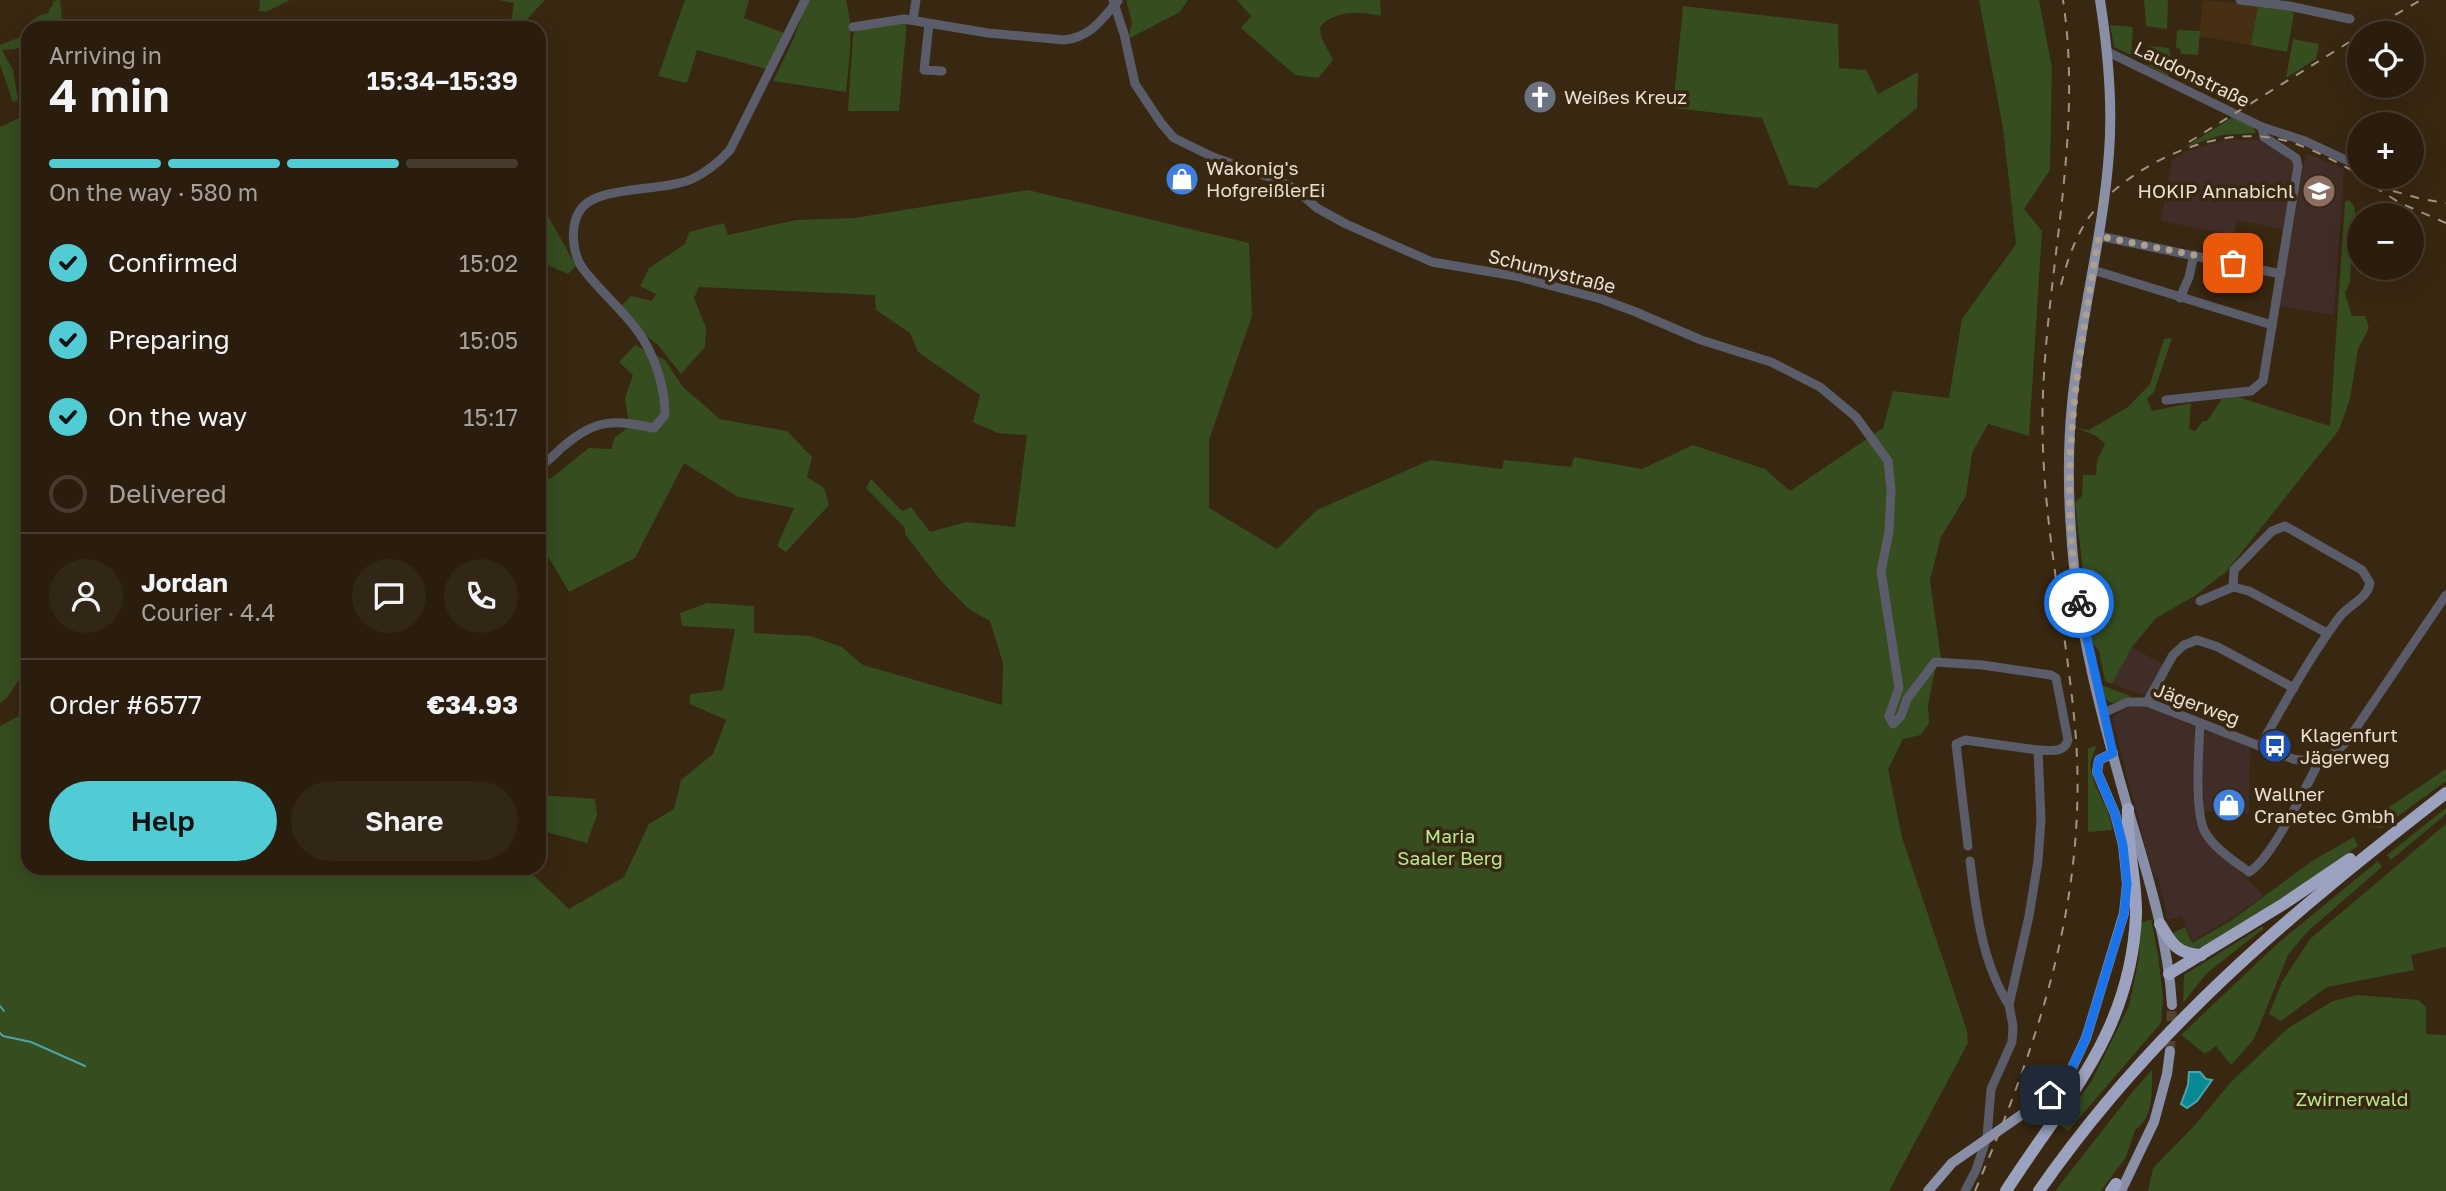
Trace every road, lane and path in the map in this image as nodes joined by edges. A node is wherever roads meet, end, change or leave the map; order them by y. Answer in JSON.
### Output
{"nodes":[{"id":1,"x":805,"y":0,"type":"edge"},
{"id":2,"x":916,"y":0,"type":"edge"},
{"id":3,"x":2100,"y":0,"type":"edge"},
{"id":4,"x":2240,"y":0,"type":"edge"},
{"id":5,"x":1116,"y":2,"type":"edge"},
{"id":6,"x":2350,"y":19,"type":"dead end"},
{"id":7,"x":914,"y":20,"type":"junction"},
{"id":8,"x":929,"y":24,"type":"junction"},
{"id":9,"x":853,"y":27,"type":"dead end"},
{"id":10,"x":2108,"y":52,"type":"junction"},
{"id":11,"x":942,"y":71,"type":"dead end"},
{"id":12,"x":2262,"y":127,"type":"junction"},
{"id":13,"x":2347,"y":160,"type":"edge"},
{"id":14,"x":2099,"y":236,"type":"junction"},
{"id":15,"x":2194,"y":255,"type":"junction"},
{"id":16,"x":2093,"y":270,"type":"junction"},
{"id":17,"x":2281,"y":274,"type":"junction"},
{"id":18,"x":2180,"y":298,"type":"junction"},
{"id":19,"x":2272,"y":325,"type":"junction"},
{"id":20,"x":2166,"y":400,"type":"dead end"},
{"id":21,"x":546,"y":462,"type":"edge"},
{"id":22,"x":2233,"y":587,"type":"junction"},
{"id":23,"x":2446,"y":595,"type":"edge"},
{"id":24,"x":2200,"y":601,"type":"dead end"},
{"id":25,"x":2327,"y":634,"type":"junction"},
{"id":26,"x":2294,"y":688,"type":"junction"},
{"id":27,"x":2147,"y":702,"type":"junction"},
{"id":28,"x":2103,"y":713,"type":"junction"},
{"id":29,"x":2200,"y":723,"type":"junction"},
{"id":30,"x":2260,"y":746,"type":"junction"},
{"id":31,"x":2038,"y":750,"type":"junction"},
{"id":32,"x":2113,"y":753,"type":"junction"},
{"id":33,"x":2320,"y":760,"type":"junction"},
{"id":34,"x":2446,"y":793,"type":"edge"},
{"id":35,"x":2128,"y":809,"type":"junction"},
{"id":36,"x":2381,"y":844,"type":"junction"},
{"id":37,"x":1968,"y":846,"type":"dead end"},
{"id":38,"x":1970,"y":861,"type":"dead end"},
{"id":39,"x":2160,"y":925,"type":"junction"},
{"id":40,"x":2201,"y":955,"type":"junction"},
{"id":41,"x":2169,"y":974,"type":"junction"},
{"id":42,"x":2009,"y":1005,"type":"junction"},
{"id":43,"x":2172,"y":1005,"type":"tunnel mouth"},
{"id":44,"x":2170,"y":1051,"type":"tunnel mouth"},
{"id":45,"x":2116,"y":1189,"type":"edge"},
{"id":46,"x":1928,"y":1191,"type":"edge"},
{"id":47,"x":1965,"y":1191,"type":"edge"},
{"id":48,"x":2006,"y":1191,"type":"edge"},
{"id":49,"x":2039,"y":1191,"type":"edge"}],
"edges":[{"from":1,"to":21,"type":"street"},
{"from":2,"to":7,"type":"street"},
{"from":3,"to":10,"type":"main road"},
{"from":4,"to":6,"type":"street"},
{"from":5,"to":8,"type":"street"},
{"from":5,"to":31,"type":"street","name":"Schumystraße"},
{"from":7,"to":8,"type":"street"},
{"from":7,"to":9,"type":"street"},
{"from":8,"to":11,"type":"street"},
{"from":10,"to":12,"type":"street","name":"Laudonstraße"},
{"from":10,"to":14,"type":"main road"},
{"from":12,"to":13,"type":"street","name":"Laudonstraße"},
{"from":12,"to":17,"type":"street","name":"Laudonstraße"},
{"from":14,"to":15,"type":"street"},
{"from":14,"to":16,"type":"main road"},
{"from":15,"to":17,"type":"street"},
{"from":15,"to":18,"type":"street"},
{"from":16,"to":18,"type":"street"},
{"from":16,"to":28,"type":"main road"},
{"from":17,"to":19,"type":"street","name":"Laudonstraße"},
{"from":18,"to":19,"type":"street"},
{"from":19,"to":20,"type":"street","name":"Laudonstraße"},
{"from":22,"to":24,"type":"street"},
{"from":22,"to":25,"type":"street"},
{"from":22,"to":25,"type":"street"},
{"from":23,"to":33,"type":"street"},
{"from":25,"to":26,"type":"street"},
{"from":26,"to":27,"type":"street"},
{"from":26,"to":30,"type":"street"},
{"from":27,"to":28,"type":"street","name":"Jägerweg"},
{"from":27,"to":29,"type":"street","name":"Jägerweg"},
{"from":28,"to":32,"type":"main road"},
{"from":29,"to":30,"type":"street","name":"Jägerweg"},
{"from":29,"to":33,"type":"street"},
{"from":30,"to":33,"type":"street","name":"Jägerweg"},
{"from":31,"to":37,"type":"street"},
{"from":31,"to":42,"type":"street"},
{"from":32,"to":35,"type":"main road"},
{"from":32,"to":46,"type":"main road"},
{"from":34,"to":36,"type":"highway"},
{"from":35,"to":39,"type":"main road"},
{"from":35,"to":48,"type":"highway"},
{"from":36,"to":40,"type":"highway"},
{"from":36,"to":49,"type":"highway"},
{"from":38,"to":42,"type":"street"},
{"from":39,"to":40,"type":"highway"},
{"from":39,"to":41,"type":"main road"},
{"from":40,"to":41,"type":"highway"},
{"from":41,"to":43,"type":"main road"},
{"from":42,"to":47,"type":"street"},
{"from":44,"to":45,"type":"main road"}]}
